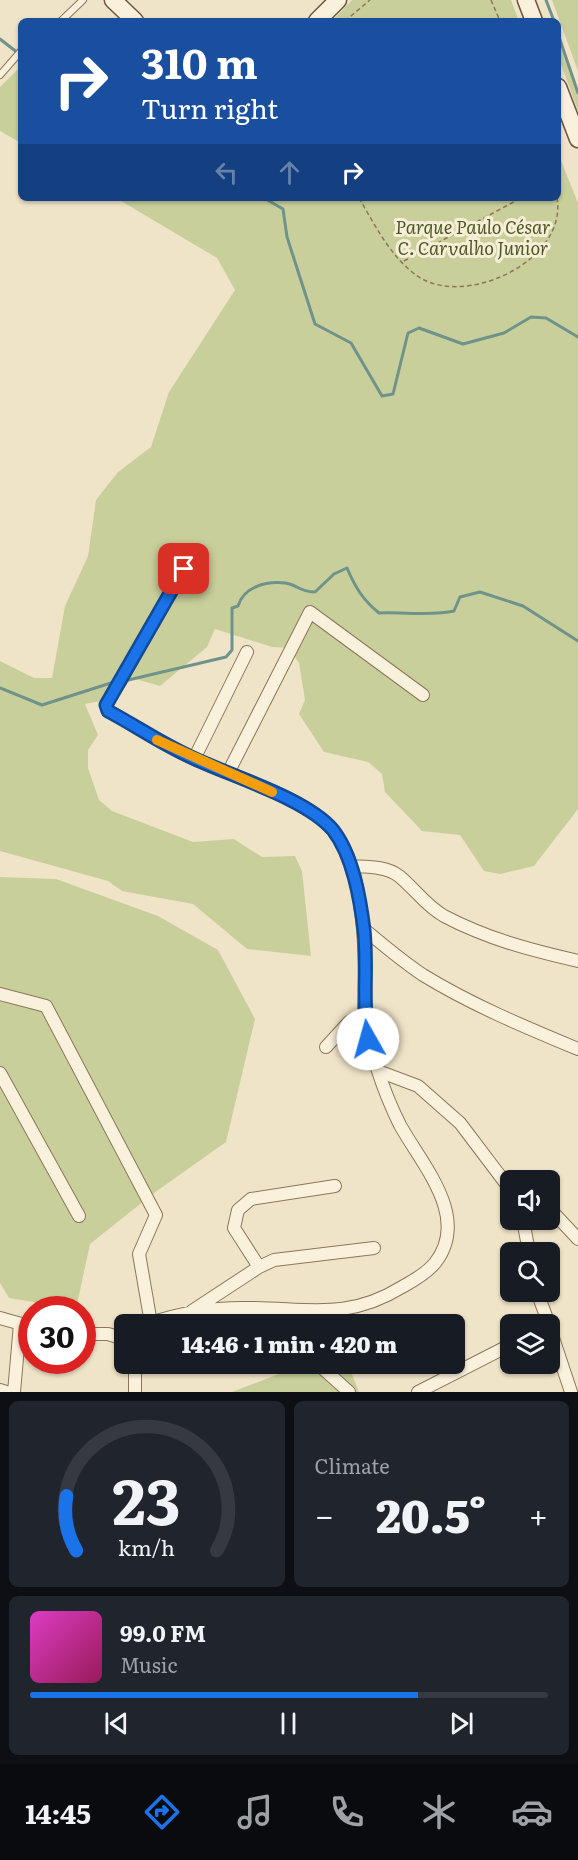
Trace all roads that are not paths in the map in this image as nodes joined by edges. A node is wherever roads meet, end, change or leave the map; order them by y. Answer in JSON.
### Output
{"nodes":[{"id":1,"x":83,"y":0,"type":"edge"},
{"id":2,"x":113,"y":0,"type":"edge"},
{"id":3,"x":338,"y":0,"type":"edge"},
{"id":4,"x":526,"y":0,"type":"edge"},
{"id":5,"x":65,"y":18,"type":"edge"},
{"id":6,"x":132,"y":18,"type":"edge"},
{"id":7,"x":320,"y":18,"type":"edge"},
{"id":8,"x":533,"y":18,"type":"edge"},
{"id":9,"x":18,"y":53,"type":"edge"},
{"id":10,"x":0,"y":75,"type":"edge"},
{"id":11,"x":561,"y":95,"type":"edge"},
{"id":12,"x":578,"y":140,"type":"edge"},
{"id":13,"x":184,"y":569,"type":"dead end"},
{"id":14,"x":247,"y":652,"type":"dead end"},
{"id":15,"x":423,"y":695,"type":"dead end"},
{"id":16,"x":194,"y":759,"type":"junction"},
{"id":17,"x":228,"y":773,"type":"junction"},
{"id":18,"x":351,"y":866,"type":"junction"},
{"id":19,"x":364,"y":930,"type":"junction"},
{"id":20,"x":576,"y":956,"type":"edge"},
{"id":21,"x":0,"y":994,"type":"edge"},
{"id":22,"x":364,"y":1014,"type":"junction"},
{"id":23,"x":326,"y":1047,"type":"dead end"},
{"id":24,"x":578,"y":1049,"type":"edge"},
{"id":25,"x":378,"y":1071,"type":"junction"},
{"id":26,"x":0,"y":1073,"type":"edge"},
{"id":27,"x":500,"y":1176,"type":"edge"},
{"id":28,"x":335,"y":1186,"type":"dead end"},
{"id":29,"x":79,"y":1216,"type":"dead end"},
{"id":30,"x":560,"y":1220,"type":"edge"},
{"id":31,"x":578,"y":1239,"type":"edge"},
{"id":32,"x":374,"y":1248,"type":"dead end"},
{"id":33,"x":259,"y":1267,"type":"junction"},
{"id":34,"x":256,"y":1308,"type":"junction"},
{"id":35,"x":191,"y":1311,"type":"junction"},
{"id":36,"x":148,"y":1314,"type":"edge"},
{"id":37,"x":181,"y":1314,"type":"edge"},
{"id":38,"x":263,"y":1314,"type":"edge"},
{"id":39,"x":0,"y":1318,"type":"edge"},
{"id":40,"x":18,"y":1324,"type":"edge"},
{"id":41,"x":96,"y":1335,"type":"edge"},
{"id":42,"x":114,"y":1336,"type":"edge"},
{"id":43,"x":500,"y":1350,"type":"edge"},
{"id":44,"x":560,"y":1359,"type":"edge"},
{"id":45,"x":18,"y":1370,"type":"edge"},
{"id":46,"x":135,"y":1374,"type":"edge"},
{"id":47,"x":329,"y":1374,"type":"edge"},
{"id":48,"x":0,"y":1390,"type":"edge"},
{"id":49,"x":6,"y":1392,"type":"edge"},
{"id":50,"x":14,"y":1392,"type":"edge"},
{"id":51,"x":135,"y":1392,"type":"edge"},
{"id":52,"x":349,"y":1392,"type":"edge"},
{"id":53,"x":418,"y":1392,"type":"edge"},
{"id":54,"x":571,"y":1392,"type":"edge"}],
"edges":[{"from":1,"to":5,"type":"lane"},
{"from":2,"to":6,"type":"main road"},
{"from":3,"to":7,"type":"main road"},
{"from":4,"to":8,"type":"main road"},
{"from":9,"to":10,"type":"lane"},
{"from":11,"to":12,"type":"main road"},
{"from":13,"to":16,"type":"street"},
{"from":14,"to":16,"type":"street"},
{"from":15,"to":17,"type":"street"},
{"from":16,"to":17,"type":"street"},
{"from":17,"to":18,"type":"street"},
{"from":18,"to":19,"type":"street"},
{"from":18,"to":20,"type":"street"},
{"from":19,"to":22,"type":"street"},
{"from":19,"to":24,"type":"street"},
{"from":21,"to":36,"type":"street"},
{"from":22,"to":23,"type":"street"},
{"from":22,"to":25,"type":"street"},
{"from":25,"to":27,"type":"street"},
{"from":25,"to":34,"type":"street"},
{"from":26,"to":29,"type":"street"},
{"from":28,"to":33,"type":"street"},
{"from":30,"to":31,"type":"street"},
{"from":32,"to":33,"type":"street"},
{"from":33,"to":35,"type":"street"},
{"from":34,"to":35,"type":"street"},
{"from":34,"to":38,"type":"street"},
{"from":35,"to":37,"type":"street"},
{"from":39,"to":40,"type":"street"},
{"from":41,"to":42,"type":"street"},
{"from":43,"to":53,"type":"street"},
{"from":44,"to":54,"type":"street"},
{"from":45,"to":50,"type":"street"},
{"from":46,"to":51,"type":"street"},
{"from":47,"to":52,"type":"street"},
{"from":48,"to":49,"type":"street"}]}
